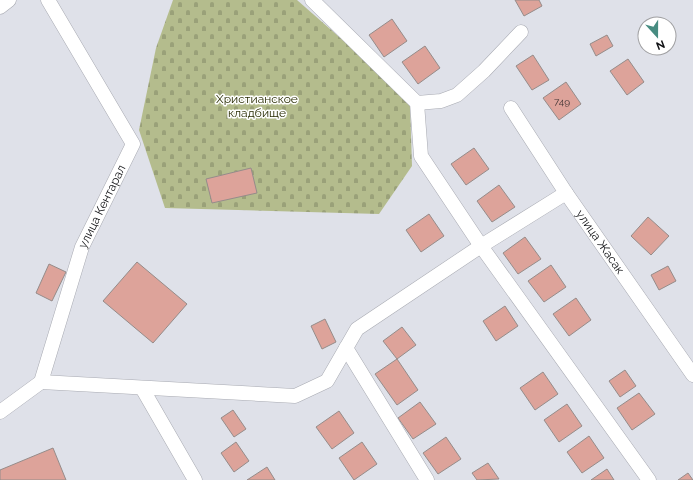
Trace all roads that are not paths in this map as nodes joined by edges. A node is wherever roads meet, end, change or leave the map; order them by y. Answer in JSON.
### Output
{"nodes":[{"id":1,"x":9,"y":0,"type":"edge"},
{"id":2,"x":48,"y":0,"type":"edge"},
{"id":3,"x":312,"y":0,"type":"edge"},
{"id":4,"x":0,"y":7,"type":"edge"},
{"id":5,"x":521,"y":32,"type":"dead end"},
{"id":6,"x":417,"y":103,"type":"junction"},
{"id":7,"x":511,"y":108,"type":"dead end"},
{"id":8,"x":566,"y":193,"type":"junction"},
{"id":9,"x":481,"y":246,"type":"junction"},
{"id":10,"x":346,"y":348,"type":"junction"},
{"id":11,"x":693,"y":375,"type":"edge"},
{"id":12,"x":40,"y":382,"type":"junction"},
{"id":13,"x":142,"y":388,"type":"junction"},
{"id":14,"x":0,"y":412,"type":"edge"},
{"id":15,"x":195,"y":480,"type":"edge"},
{"id":16,"x":427,"y":480,"type":"edge"},
{"id":17,"x":649,"y":480,"type":"edge"}],
"edges":[{"from":1,"to":4,"type":"street"},
{"from":2,"to":12,"type":"street","name":"улица Кентарал"},
{"from":3,"to":6,"type":"street"},
{"from":5,"to":6,"type":"street"},
{"from":6,"to":9,"type":"street"},
{"from":7,"to":8,"type":"street","name":"улица Жасак"},
{"from":8,"to":9,"type":"street"},
{"from":8,"to":11,"type":"street","name":"улица Жасак"},
{"from":9,"to":10,"type":"street"},
{"from":9,"to":17,"type":"street"},
{"from":10,"to":13,"type":"street"},
{"from":10,"to":16,"type":"street"},
{"from":12,"to":13,"type":"street"},
{"from":12,"to":14,"type":"street"},
{"from":13,"to":15,"type":"street"}]}
